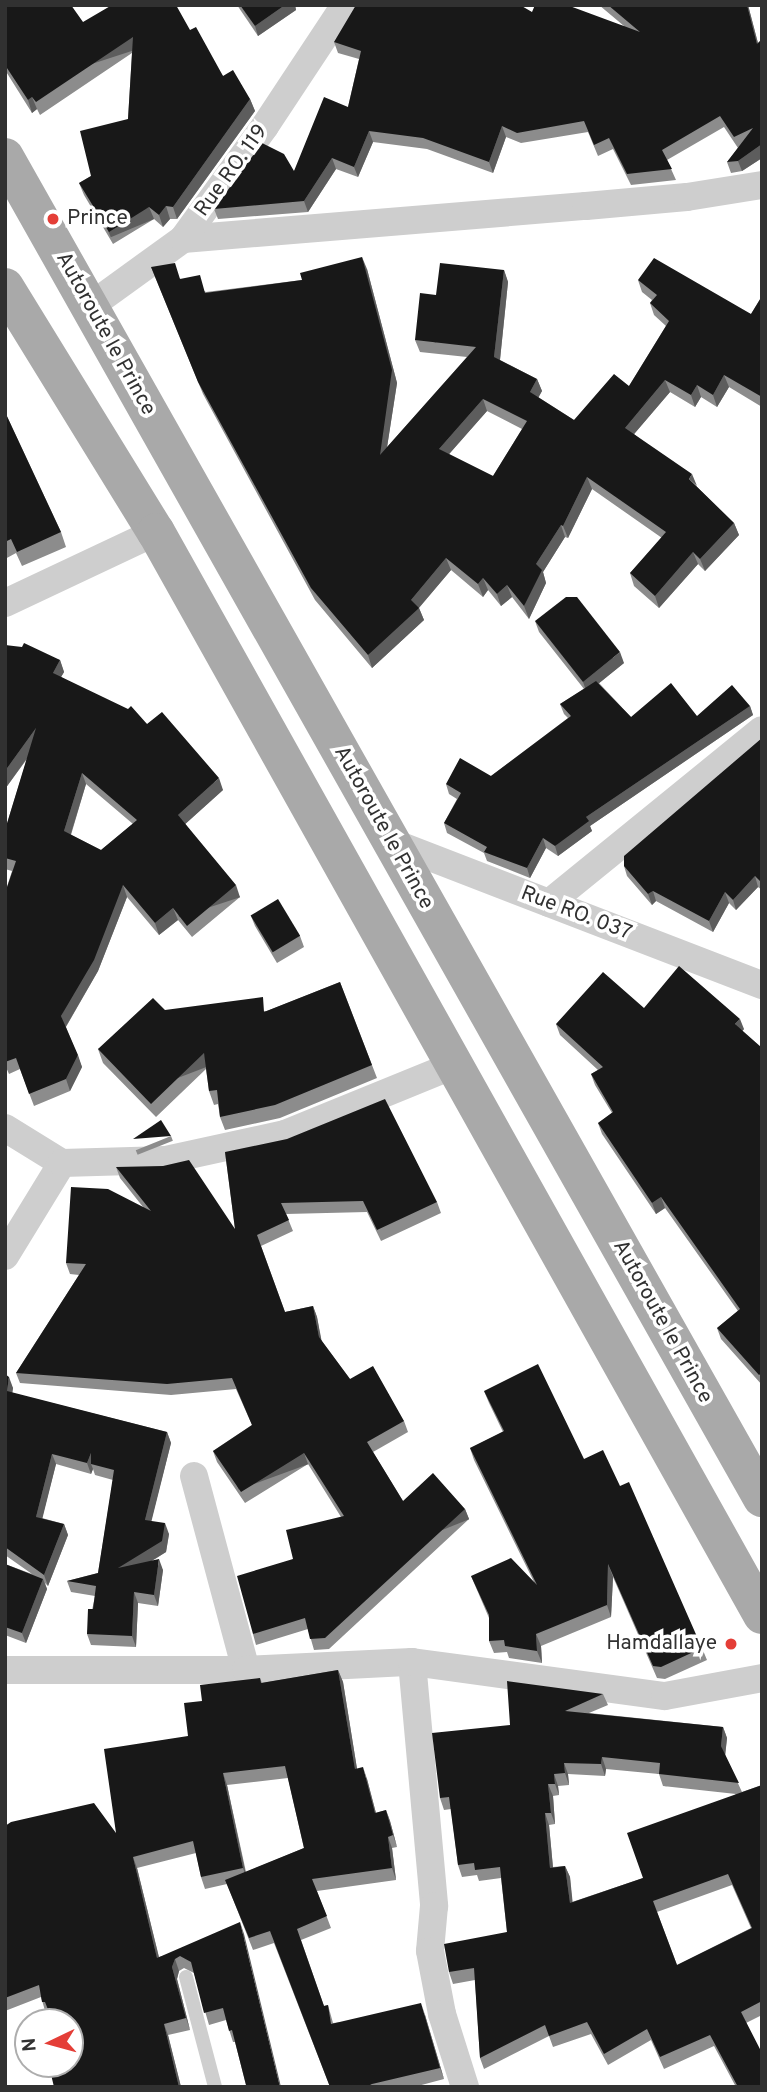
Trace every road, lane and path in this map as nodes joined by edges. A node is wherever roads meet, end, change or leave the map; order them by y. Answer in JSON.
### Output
{"nodes":[{"id":1,"x":345,"y":5,"type":"edge"},
{"id":2,"x":5,"y":157,"type":"edge"},
{"id":3,"x":762,"y":186,"type":"edge"},
{"id":4,"x":183,"y":239,"type":"junction"},
{"id":5,"x":5,"y":287,"type":"edge"},
{"id":6,"x":89,"y":307,"type":"junction"},
{"id":7,"x":156,"y":533,"type":"junction"},
{"id":8,"x":5,"y":603,"type":"edge"},
{"id":9,"x":762,"y":730,"type":"edge"},
{"id":10,"x":391,"y":842,"type":"junction"},
{"id":11,"x":549,"y":903,"type":"junction"},
{"id":12,"x":762,"y":985,"type":"edge"},
{"id":13,"x":454,"y":1065,"type":"junction"},
{"id":14,"x":5,"y":1128,"type":"edge"},
{"id":15,"x":62,"y":1163,"type":"junction"},
{"id":16,"x":5,"y":1256,"type":"edge"},
{"id":17,"x":194,"y":1476,"type":"dead end"},
{"id":18,"x":762,"y":1498,"type":"edge"},
{"id":19,"x":762,"y":1615,"type":"edge"},
{"id":20,"x":412,"y":1662,"type":"junction"},
{"id":21,"x":5,"y":1670,"type":"edge"},
{"id":22,"x":246,"y":1670,"type":"junction"},
{"id":23,"x":762,"y":1678,"type":"edge"},
{"id":24,"x":186,"y":1977,"type":"edge"},
{"id":25,"x":215,"y":2087,"type":"edge"},
{"id":26,"x":465,"y":2087,"type":"edge"}],
"edges":[{"from":1,"to":4,"type":"street","name":"Rue RO. 119"},
{"from":2,"to":6,"type":"main road","name":"Autoroute le Prince"},
{"from":3,"to":4,"type":"street"},
{"from":4,"to":6,"type":"street","name":"Rue RO. 119"},
{"from":5,"to":7,"type":"main road"},
{"from":6,"to":10,"type":"main road","name":"Autoroute le Prince"},
{"from":7,"to":8,"type":"street"},
{"from":7,"to":13,"type":"main road"},
{"from":9,"to":11,"type":"street"},
{"from":10,"to":11,"type":"street","name":"Rue RO. 037"},
{"from":10,"to":18,"type":"main road","name":"Autoroute le Prince"},
{"from":11,"to":12,"type":"street","name":"Rue RO. 037"},
{"from":13,"to":15,"type":"street"},
{"from":13,"to":19,"type":"main road"},
{"from":14,"to":15,"type":"street"},
{"from":15,"to":16,"type":"street"},
{"from":17,"to":22,"type":"street"},
{"from":20,"to":22,"type":"street"},
{"from":20,"to":23,"type":"street"},
{"from":20,"to":26,"type":"street"},
{"from":21,"to":22,"type":"street"},
{"from":24,"to":25,"type":"lane"}]}
